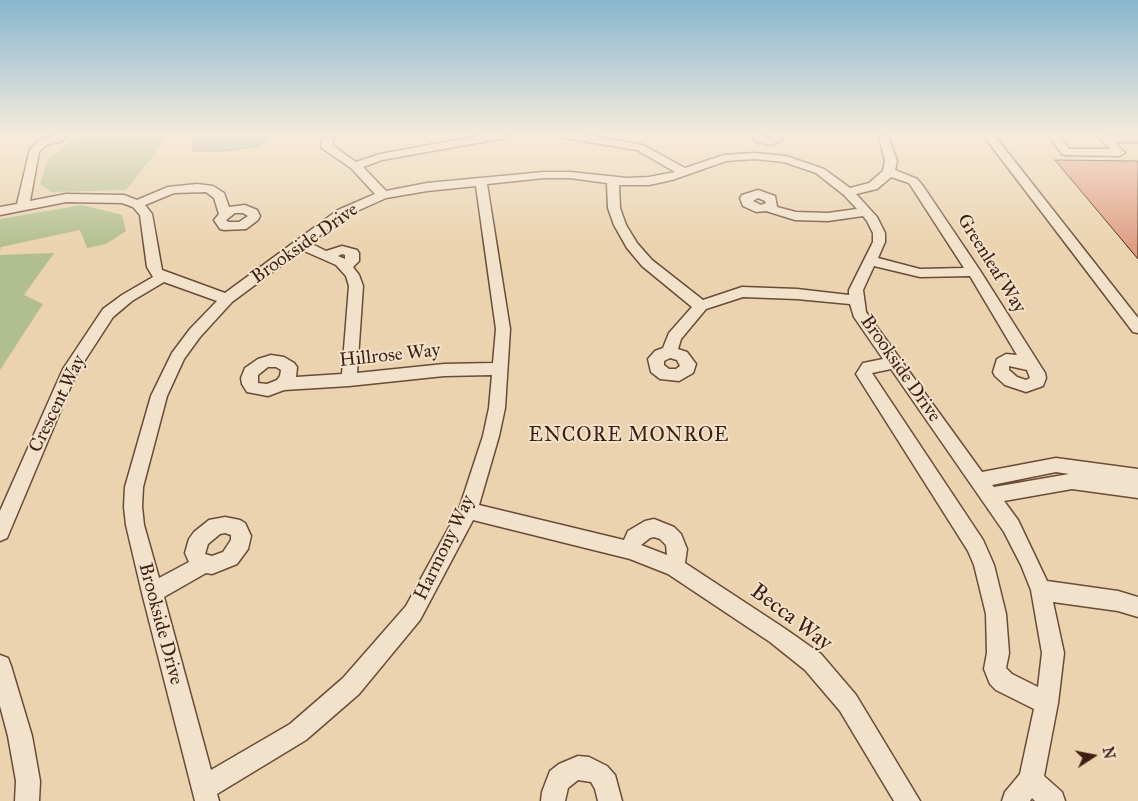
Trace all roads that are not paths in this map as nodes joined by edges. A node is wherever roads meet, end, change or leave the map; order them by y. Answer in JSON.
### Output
{"nodes":[{"id":1,"x":30,"y":172,"type":"edge"},
{"id":2,"x":361,"y":172,"type":"edge"},
{"id":3,"x":822,"y":172,"type":"edge"},
{"id":4,"x":889,"y":172,"type":"edge"},
{"id":5,"x":890,"y":172,"type":"edge"},
{"id":6,"x":1017,"y":172,"type":"edge"},
{"id":7,"x":684,"y":173,"type":"edge"},
{"id":8,"x":613,"y":180,"type":"junction"},
{"id":9,"x":481,"y":182,"type":"junction"},
{"id":10,"x":848,"y":192,"type":"junction"},
{"id":11,"x":383,"y":195,"type":"junction"},
{"id":12,"x":136,"y":204,"type":"junction"},
{"id":13,"x":23,"y":206,"type":"junction"},
{"id":14,"x":769,"y":208,"type":"dead end"},
{"id":15,"x":0,"y":211,"type":"edge"},
{"id":16,"x":866,"y":212,"type":"junction"},
{"id":17,"x":224,"y":214,"type":"dead end"},
{"id":18,"x":300,"y":244,"type":"junction"},
{"id":19,"x":871,"y":261,"type":"junction"},
{"id":20,"x":974,"y":272,"type":"junction"},
{"id":21,"x":163,"y":277,"type":"junction"},
{"id":22,"x":227,"y":298,"type":"junction"},
{"id":23,"x":856,"y":300,"type":"junction"},
{"id":24,"x":701,"y":306,"type":"junction"},
{"id":25,"x":1138,"y":328,"type":"edge"},
{"id":26,"x":670,"y":352,"type":"dead end"},
{"id":27,"x":893,"y":363,"type":"junction"},
{"id":28,"x":1032,"y":366,"type":"dead end"},
{"id":29,"x":501,"y":369,"type":"junction"},
{"id":30,"x":349,"y":380,"type":"junction"},
{"id":31,"x":283,"y":384,"type":"dead end"},
{"id":32,"x":1138,"y":477,"type":"edge"},
{"id":33,"x":984,"y":488,"type":"junction"},
{"id":34,"x":1138,"y":490,"type":"edge"},
{"id":35,"x":468,"y":511,"type":"junction"},
{"id":36,"x":0,"y":532,"type":"edge"},
{"id":37,"x":630,"y":550,"type":"junction"},
{"id":38,"x":204,"y":564,"type":"dead end"},
{"id":39,"x":675,"y":567,"type":"junction"},
{"id":40,"x":1041,"y":590,"type":"junction"},
{"id":41,"x":152,"y":593,"type":"junction"},
{"id":42,"x":1138,"y":606,"type":"edge"},
{"id":43,"x":0,"y":666,"type":"edge"},
{"id":44,"x":1047,"y":703,"type":"junction"},
{"id":45,"x":1031,"y":780,"type":"junction"},
{"id":46,"x":206,"y":794,"type":"edge"},
{"id":47,"x":27,"y":801,"type":"edge"},
{"id":48,"x":553,"y":801,"type":"edge"},
{"id":49,"x":610,"y":801,"type":"edge"},
{"id":50,"x":908,"y":801,"type":"edge"},
{"id":51,"x":1014,"y":801,"type":"edge"},
{"id":52,"x":1054,"y":801,"type":"edge"}],
"edges":[{"from":1,"to":13,"type":"street"},
{"from":2,"to":11,"type":"street"},
{"from":3,"to":10,"type":"street","name":"Brookside Drive"},
{"from":4,"to":10,"type":"street"},
{"from":5,"to":20,"type":"street","name":"Greenleaf Way"},
{"from":6,"to":25,"type":"street"},
{"from":7,"to":8,"type":"street","name":"Brookside Drive"},
{"from":8,"to":9,"type":"street","name":"Brookside Drive"},
{"from":8,"to":24,"type":"street"},
{"from":9,"to":11,"type":"street","name":"Brookside Drive"},
{"from":9,"to":29,"type":"street","name":"Harmony Way"},
{"from":10,"to":16,"type":"street","name":"Brookside Drive"},
{"from":11,"to":18,"type":"street","name":"Brookside Drive"},
{"from":12,"to":13,"type":"street"},
{"from":12,"to":17,"type":"street"},
{"from":12,"to":21,"type":"street"},
{"from":13,"to":15,"type":"street"},
{"from":14,"to":16,"type":"street"},
{"from":16,"to":19,"type":"street","name":"Brookside Drive"},
{"from":18,"to":22,"type":"street","name":"Brookside Drive"},
{"from":18,"to":30,"type":"street"},
{"from":19,"to":20,"type":"street"},
{"from":19,"to":23,"type":"street","name":"Brookside Drive"},
{"from":20,"to":28,"type":"street","name":"Greenleaf Way"},
{"from":21,"to":22,"type":"street"},
{"from":21,"to":36,"type":"street","name":"Crescent Way"},
{"from":22,"to":41,"type":"street","name":"Brookside Drive"},
{"from":23,"to":24,"type":"street"},
{"from":23,"to":27,"type":"street","name":"Brookside Drive"},
{"from":24,"to":26,"type":"street"},
{"from":27,"to":33,"type":"street","name":"Brookside Drive"},
{"from":27,"to":44,"type":"street"},
{"from":29,"to":30,"type":"street","name":"Hillrose Way"},
{"from":29,"to":35,"type":"street","name":"Harmony Way"},
{"from":30,"to":31,"type":"street","name":"Hillrose Way"},
{"from":32,"to":33,"type":"street"},
{"from":33,"to":34,"type":"street"},
{"from":33,"to":40,"type":"street","name":"Brookside Drive"},
{"from":35,"to":37,"type":"street","name":"Becca Way"},
{"from":35,"to":46,"type":"street","name":"Harmony Way"},
{"from":37,"to":39,"type":"street","name":"Becca Way"},
{"from":37,"to":39,"type":"street"},
{"from":38,"to":41,"type":"street"},
{"from":39,"to":50,"type":"street","name":"Becca Way"},
{"from":40,"to":42,"type":"street"},
{"from":40,"to":44,"type":"street","name":"Brookside Drive"},
{"from":41,"to":46,"type":"street","name":"Brookside Drive"},
{"from":43,"to":47,"type":"street"},
{"from":44,"to":45,"type":"street","name":"Brookside Drive"},
{"from":45,"to":51,"type":"street","name":"Brookside Drive"},
{"from":45,"to":52,"type":"street"},
{"from":48,"to":49,"type":"street"}]}
